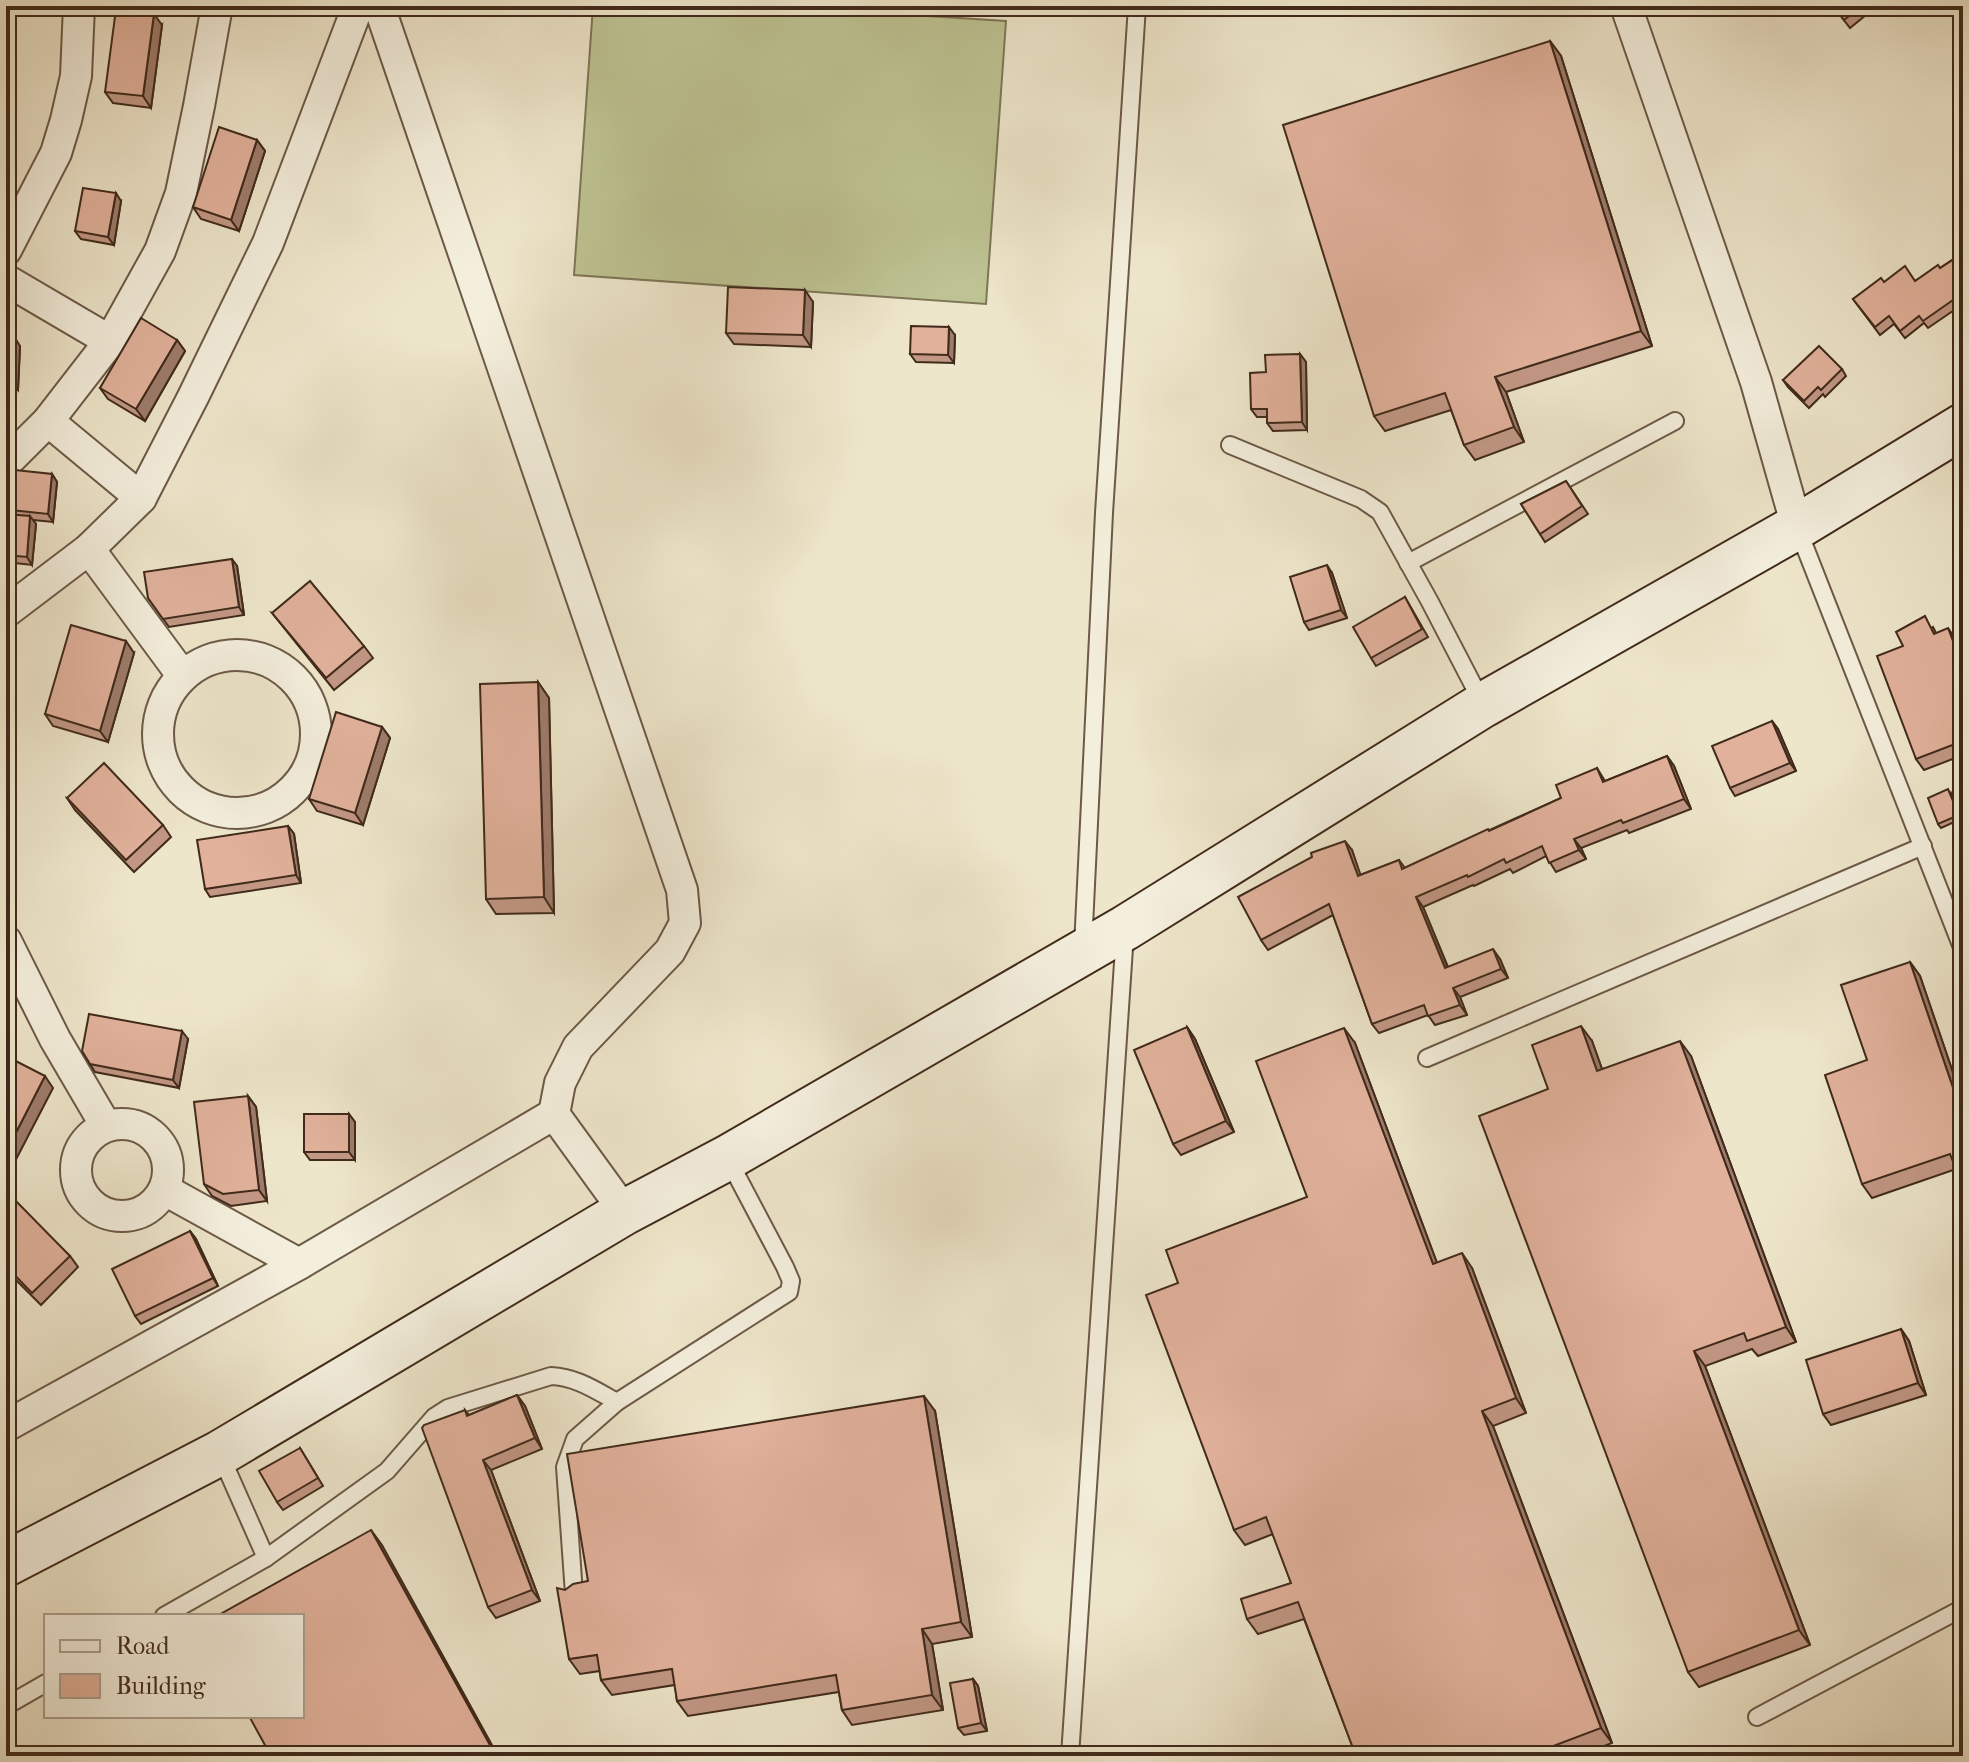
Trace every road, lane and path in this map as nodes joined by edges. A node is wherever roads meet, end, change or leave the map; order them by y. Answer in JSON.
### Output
{"nodes":[{"id":1,"x":79,"y":6,"type":"edge"},
{"id":2,"x":217,"y":6,"type":"edge"},
{"id":3,"x":358,"y":6,"type":"edge"},
{"id":4,"x":379,"y":6,"type":"edge"},
{"id":5,"x":1137,"y":6,"type":"edge"},
{"id":6,"x":1626,"y":6,"type":"edge"},
{"id":7,"x":6,"y":250,"type":"edge"},
{"id":8,"x":6,"y":280,"type":"edge"},
{"id":9,"x":110,"y":341,"type":"junction"},
{"id":10,"x":48,"y":421,"type":"junction"},
{"id":11,"x":1675,"y":421,"type":"dead end"},
{"id":12,"x":1963,"y":426,"type":"edge"},
{"id":13,"x":1230,"y":445,"type":"dead end"},
{"id":14,"x":6,"y":463,"type":"edge"},
{"id":15,"x":141,"y":498,"type":"junction"},
{"id":16,"x":1797,"y":527,"type":"junction"},
{"id":17,"x":89,"y":549,"type":"junction"},
{"id":18,"x":1408,"y":563,"type":"junction"},
{"id":19,"x":6,"y":612,"type":"edge"},
{"id":20,"x":182,"y":675,"type":"junction"},
{"id":21,"x":1483,"y":705,"type":"junction"},
{"id":22,"x":1923,"y":846,"type":"junction"},
{"id":23,"x":1125,"y":928,"type":"junction"},
{"id":24,"x":6,"y":941,"type":"edge"},
{"id":25,"x":1963,"y":950,"type":"edge"},
{"id":26,"x":1083,"y":952,"type":"junction"},
{"id":27,"x":1427,"y":1058,"type":"dead end"},
{"id":28,"x":554,"y":1114,"type":"junction"},
{"id":29,"x":106,"y":1126,"type":"junction"},
{"id":30,"x":727,"y":1158,"type":"junction"},
{"id":31,"x":165,"y":1190,"type":"junction"},
{"id":32,"x":625,"y":1212,"type":"junction"},
{"id":33,"x":299,"y":1264,"type":"junction"},
{"id":34,"x":617,"y":1402,"type":"junction"},
{"id":35,"x":6,"y":1426,"type":"edge"},
{"id":36,"x":220,"y":1453,"type":"junction"},
{"id":37,"x":266,"y":1558,"type":"junction"},
{"id":38,"x":6,"y":1564,"type":"edge"},
{"id":39,"x":574,"y":1594,"type":"edge"},
{"id":40,"x":1963,"y":1608,"type":"edge"},
{"id":41,"x":168,"y":1614,"type":"edge"},
{"id":42,"x":44,"y":1684,"type":"edge"},
{"id":43,"x":6,"y":1706,"type":"edge"},
{"id":44,"x":1757,"y":1717,"type":"dead end"},
{"id":45,"x":1070,"y":1756,"type":"edge"}],
"edges":[{"from":1,"to":7,"type":"street"},
{"from":2,"to":9,"type":"street"},
{"from":3,"to":15,"type":"street"},
{"from":4,"to":28,"type":"street"},
{"from":5,"to":26,"type":"lane"},
{"from":6,"to":16,"type":"street"},
{"from":8,"to":9,"type":"street"},
{"from":9,"to":10,"type":"street"},
{"from":10,"to":14,"type":"street"},
{"from":10,"to":15,"type":"street"},
{"from":11,"to":18,"type":"lane"},
{"from":12,"to":16,"type":"main road"},
{"from":13,"to":18,"type":"lane"},
{"from":15,"to":17,"type":"street"},
{"from":16,"to":21,"type":"main road"},
{"from":16,"to":22,"type":"lane"},
{"from":17,"to":19,"type":"street"},
{"from":17,"to":20,"type":"street"},
{"from":18,"to":21,"type":"lane"},
{"from":20,"to":20,"type":"street"},
{"from":21,"to":23,"type":"main road"},
{"from":22,"to":25,"type":"lane"},
{"from":22,"to":27,"type":"lane"},
{"from":23,"to":26,"type":"main road"},
{"from":23,"to":45,"type":"lane"},
{"from":24,"to":29,"type":"street"},
{"from":26,"to":30,"type":"main road"},
{"from":28,"to":32,"type":"street"},
{"from":28,"to":33,"type":"street"},
{"from":29,"to":31,"type":"street"},
{"from":29,"to":31,"type":"street"},
{"from":30,"to":32,"type":"main road"},
{"from":30,"to":34,"type":"lane"},
{"from":31,"to":33,"type":"street"},
{"from":32,"to":36,"type":"main road"},
{"from":33,"to":35,"type":"street"},
{"from":34,"to":37,"type":"lane"},
{"from":34,"to":39,"type":"lane"},
{"from":36,"to":37,"type":"lane"},
{"from":36,"to":38,"type":"main road"},
{"from":37,"to":41,"type":"lane"},
{"from":40,"to":44,"type":"lane"},
{"from":42,"to":43,"type":"lane"}]}
